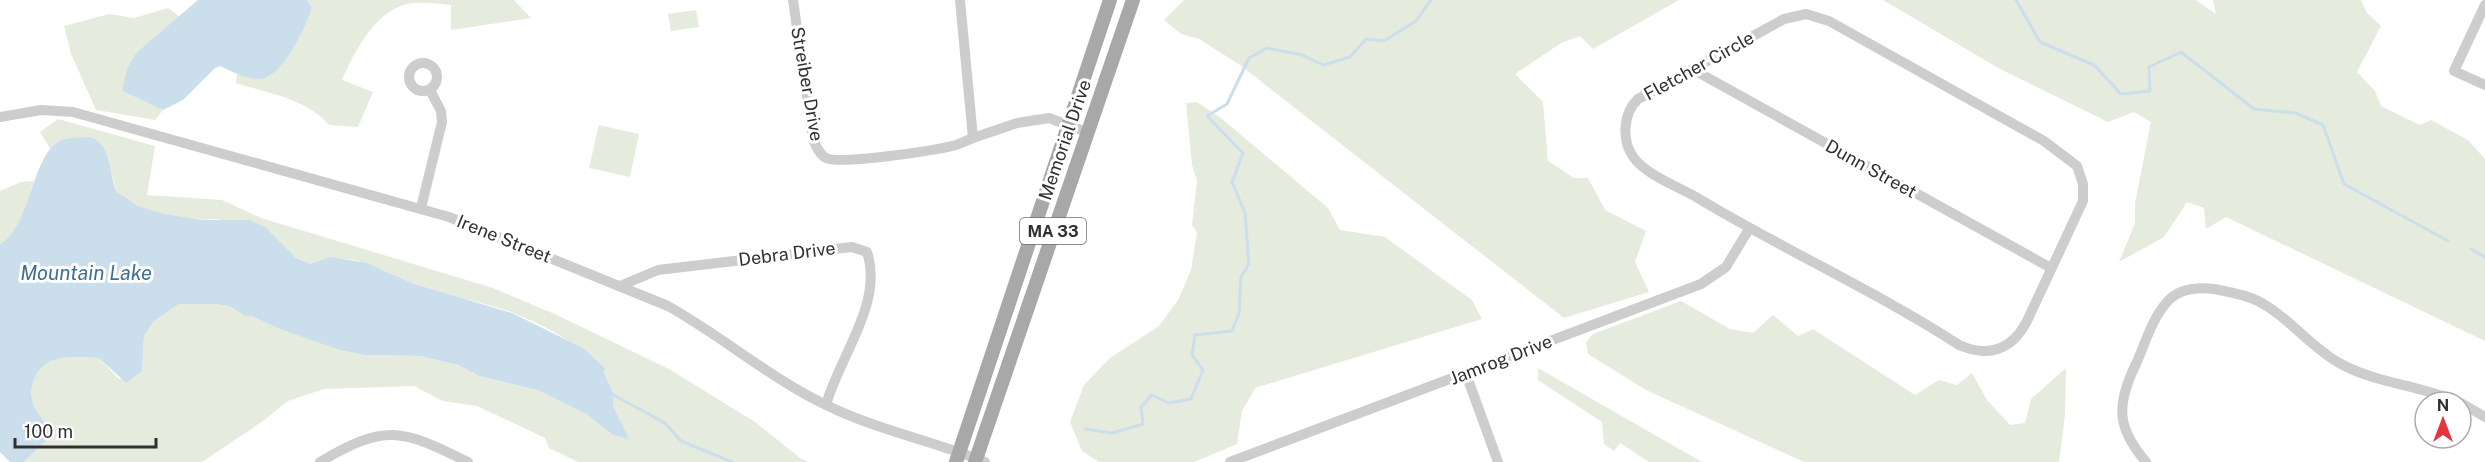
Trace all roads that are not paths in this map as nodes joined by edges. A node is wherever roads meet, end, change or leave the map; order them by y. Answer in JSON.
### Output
{"nodes":[{"id":1,"x":793,"y":0,"type":"edge"},
{"id":2,"x":960,"y":0,"type":"edge"},
{"id":3,"x":1110,"y":0,"type":"edge"},
{"id":4,"x":1133,"y":0,"type":"edge"},
{"id":5,"x":2485,"y":5,"type":"edge"},
{"id":6,"x":1692,"y":69,"type":"junction"},
{"id":7,"x":2485,"y":85,"type":"edge"},
{"id":8,"x":430,"y":90,"type":"dead end"},
{"id":9,"x":0,"y":117,"type":"edge"},
{"id":10,"x":1068,"y":125,"type":"junction"},
{"id":11,"x":1087,"y":132,"type":"junction"},
{"id":12,"x":973,"y":138,"type":"junction"},
{"id":13,"x":421,"y":208,"type":"junction"},
{"id":14,"x":1749,"y":229,"type":"junction"},
{"id":15,"x":2051,"y":268,"type":"junction"},
{"id":16,"x":620,"y":286,"type":"junction"},
{"id":17,"x":1466,"y":374,"type":"junction"},
{"id":18,"x":2423,"y":390,"type":"edge"},
{"id":19,"x":826,"y":405,"type":"junction"},
{"id":20,"x":958,"y":457,"type":"edge"},
{"id":21,"x":979,"y":461,"type":"edge"},
{"id":22,"x":320,"y":462,"type":"edge"},
{"id":23,"x":468,"y":462,"type":"edge"},
{"id":24,"x":1230,"y":462,"type":"edge"},
{"id":25,"x":1498,"y":462,"type":"edge"},
{"id":26,"x":2146,"y":462,"type":"edge"}],
"edges":[{"from":1,"to":12,"type":"street","name":"Streiber Drive"},
{"from":2,"to":12,"type":"street"},
{"from":3,"to":10,"type":"main road","name":"Memorial Drive","number":"MA 33"},
{"from":4,"to":11,"type":"main road","name":"Memorial Drive","number":"MA 33"},
{"from":5,"to":7,"type":"street"},
{"from":6,"to":14,"type":"street","name":"Fletcher Circle"},
{"from":6,"to":15,"type":"street","name":"Dunn Street"},
{"from":6,"to":15,"type":"street","name":"Fletcher Circle"},
{"from":8,"to":13,"type":"street"},
{"from":9,"to":13,"type":"street","name":"Irene Street"},
{"from":10,"to":11,"type":"street","name":"Streiber Drive"},
{"from":10,"to":12,"type":"street","name":"Streiber Drive"},
{"from":10,"to":20,"type":"main road","name":"Memorial Drive","number":"MA 33"},
{"from":11,"to":21,"type":"main road","name":"Memorial Drive","number":"MA 33"},
{"from":13,"to":16,"type":"street","name":"Irene Street"},
{"from":14,"to":15,"type":"street","name":"Fletcher Circle"},
{"from":14,"to":17,"type":"street","name":"Jamrog Drive"},
{"from":16,"to":19,"type":"street","name":"Irene Street"},
{"from":16,"to":19,"type":"street","name":"Debra Drive"},
{"from":17,"to":24,"type":"street","name":"Jamrog Drive"},
{"from":17,"to":25,"type":"street"},
{"from":18,"to":26,"type":"street"},
{"from":19,"to":20,"type":"street","name":"Irene Street"},
{"from":20,"to":21,"type":"street","name":"Irene Street"},
{"from":22,"to":23,"type":"street"}]}
